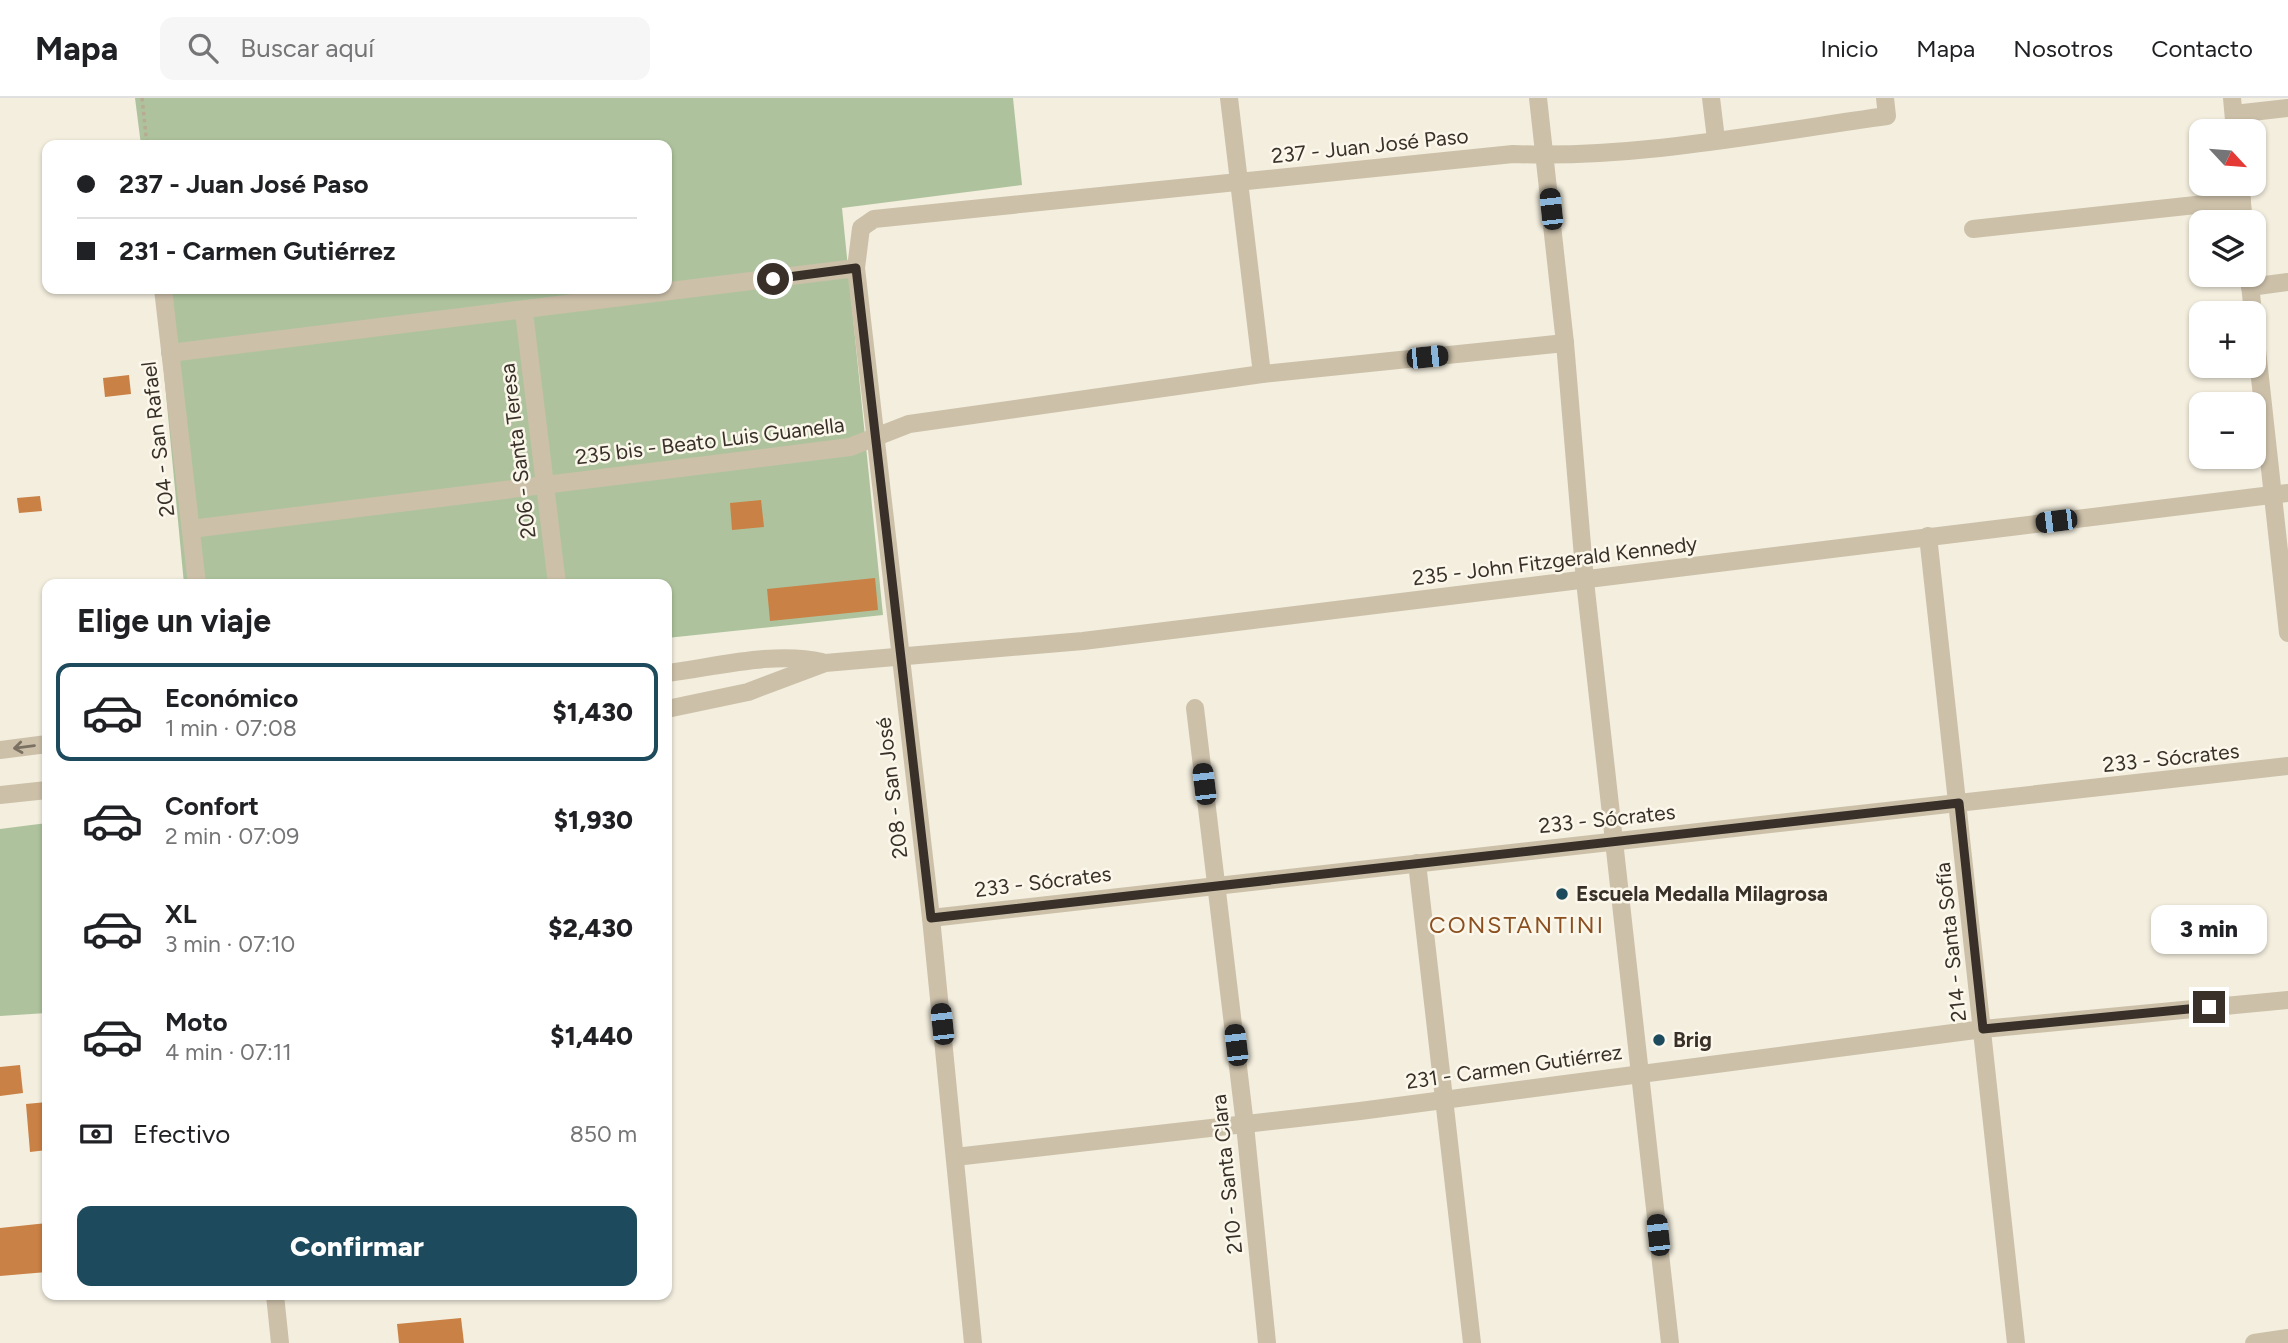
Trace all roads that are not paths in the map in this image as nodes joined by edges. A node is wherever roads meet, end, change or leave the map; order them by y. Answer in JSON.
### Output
{"nodes":[{"id":1,"x":1229,"y":98,"type":"edge"},
{"id":2,"x":1538,"y":98,"type":"edge"},
{"id":3,"x":1711,"y":98,"type":"edge"},
{"id":4,"x":1885,"y":98,"type":"edge"},
{"id":5,"x":2288,"y":108,"type":"edge"},
{"id":6,"x":2234,"y":114,"type":"edge"},
{"id":7,"x":1716,"y":139,"type":"junction"},
{"id":8,"x":1545,"y":155,"type":"junction"},
{"id":9,"x":1239,"y":184,"type":"junction"},
{"id":10,"x":2212,"y":196,"type":"edge"},
{"id":11,"x":861,"y":228,"type":"joint"},
{"id":12,"x":1973,"y":229,"type":"dead end"},
{"id":13,"x":856,"y":268,"type":"junction"},
{"id":14,"x":2266,"y":281,"type":"edge"},
{"id":15,"x":2288,"y":282,"type":"edge"},
{"id":16,"x":672,"y":292,"type":"edge"},
{"id":17,"x":164,"y":294,"type":"edge"},
{"id":18,"x":660,"y":294,"type":"edge"},
{"id":19,"x":524,"y":312,"type":"junction"},
{"id":20,"x":1565,"y":343,"type":"junction"},
{"id":21,"x":170,"y":353,"type":"junction"},
{"id":22,"x":1262,"y":374,"type":"junction"},
{"id":23,"x":2262,"y":378,"type":"edge"},
{"id":24,"x":874,"y":440,"type":"junction"},
{"id":25,"x":545,"y":485,"type":"junction"},
{"id":26,"x":2279,"y":494,"type":"edge"},
{"id":27,"x":191,"y":529,"type":"junction"},
{"id":28,"x":1928,"y":536,"type":"junction"},
{"id":29,"x":196,"y":579,"type":"edge"},
{"id":30,"x":555,"y":579,"type":"edge"},
{"id":31,"x":1585,"y":581,"type":"junction"},
{"id":32,"x":2288,"y":633,"type":"edge"},
{"id":33,"x":899,"y":658,"type":"junction"},
{"id":34,"x":825,"y":663,"type":"junction"},
{"id":35,"x":672,"y":672,"type":"edge"},
{"id":36,"x":672,"y":708,"type":"edge"},
{"id":37,"x":1195,"y":708,"type":"dead end"},
{"id":38,"x":42,"y":745,"type":"edge"},
{"id":39,"x":0,"y":750,"type":"edge"},
{"id":40,"x":2288,"y":766,"type":"edge"},
{"id":41,"x":42,"y":791,"type":"edge"},
{"id":42,"x":0,"y":795,"type":"edge"},
{"id":43,"x":1959,"y":803,"type":"junction"},
{"id":44,"x":1615,"y":841,"type":"junction"},
{"id":45,"x":1417,"y":863,"type":"junction"},
{"id":46,"x":1216,"y":885,"type":"junction"},
{"id":47,"x":931,"y":918,"type":"junction"},
{"id":48,"x":2288,"y":1000,"type":"edge"},
{"id":49,"x":1983,"y":1029,"type":"junction"},
{"id":50,"x":1641,"y":1073,"type":"junction"},
{"id":51,"x":1445,"y":1100,"type":"junction"},
{"id":52,"x":1245,"y":1125,"type":"junction"},
{"id":53,"x":955,"y":1157,"type":"junction"},
{"id":54,"x":276,"y":1300,"type":"edge"},
{"id":55,"x":2288,"y":1339,"type":"edge"},
{"id":56,"x":280,"y":1343,"type":"edge"},
{"id":57,"x":974,"y":1343,"type":"edge"},
{"id":58,"x":1267,"y":1343,"type":"edge"},
{"id":59,"x":1472,"y":1343,"type":"edge"},
{"id":60,"x":1670,"y":1343,"type":"edge"},
{"id":61,"x":2016,"y":1343,"type":"edge"},
{"id":62,"x":2254,"y":1343,"type":"edge"}],
"edges":[{"from":1,"to":9,"type":"street"},
{"from":2,"to":8,"type":"street"},
{"from":3,"to":7,"type":"street"},
{"from":4,"to":7,"type":"street","name":"237 - Juan José Paso"},
{"from":5,"to":6,"type":"street"},
{"from":7,"to":8,"type":"street","name":"237 - Juan José Paso"},
{"from":8,"to":9,"type":"street","name":"237 - Juan José Paso"},
{"from":8,"to":20,"type":"street"},
{"from":9,"to":11,"type":"street","name":"237 - Juan José Paso"},
{"from":9,"to":22,"type":"street"},
{"from":10,"to":12,"type":"street"},
{"from":11,"to":13,"type":"street","name":"208 - San José"},
{"from":13,"to":16,"type":"street"},
{"from":13,"to":24,"type":"street","name":"208 - San José"},
{"from":14,"to":15,"type":"street"},
{"from":17,"to":21,"type":"street","name":"204 - San Rafael"},
{"from":18,"to":19,"type":"street"},
{"from":19,"to":21,"type":"street"},
{"from":19,"to":25,"type":"street","name":"206 - Santa Teresa"},
{"from":20,"to":22,"type":"street","name":"235 bis - Beato Luis Guanella"},
{"from":20,"to":31,"type":"street"},
{"from":21,"to":27,"type":"street","name":"204 - San Rafael"},
{"from":22,"to":24,"type":"street","name":"235 bis - Beato Luis Guanella"},
{"from":23,"to":26,"type":"street"},
{"from":24,"to":25,"type":"street","name":"235 bis - Beato Luis Guanella"},
{"from":24,"to":33,"type":"street","name":"208 - San José"},
{"from":25,"to":27,"type":"street","name":"235 bis - Beato Luis Guanella"},
{"from":25,"to":30,"type":"street","name":"206 - Santa Teresa"},
{"from":26,"to":28,"type":"street","name":"235 - John Fitzgerald Kennedy"},
{"from":26,"to":32,"type":"street"},
{"from":27,"to":29,"type":"street","name":"204 - San Rafael"},
{"from":28,"to":31,"type":"street","name":"235 - John Fitzgerald Kennedy"},
{"from":28,"to":43,"type":"street","name":"214 - Santa Sofía"},
{"from":31,"to":33,"type":"street","name":"235 - John Fitzgerald Kennedy"},
{"from":31,"to":44,"type":"street"},
{"from":33,"to":34,"type":"street","name":"235 - John Fitzgerald Kennedy"},
{"from":33,"to":47,"type":"street","name":"208 - San José"},
{"from":34,"to":35,"type":"street","name":"235 - John Fitzgerald Kennedy"},
{"from":34,"to":36,"type":"street","name":"235 - John Fitzgerald Kennedy"},
{"from":37,"to":46,"type":"street","name":"210 - Santa Clara"},
{"from":38,"to":39,"type":"street","one_way":true},
{"from":40,"to":43,"type":"street","name":"233 - Sócrates"},
{"from":41,"to":42,"type":"street"},
{"from":43,"to":44,"type":"street","name":"233 - Sócrates"},
{"from":43,"to":49,"type":"street","name":"214 - Santa Sofía"},
{"from":44,"to":45,"type":"street","name":"233 - Sócrates"},
{"from":44,"to":50,"type":"street"},
{"from":45,"to":46,"type":"street","name":"233 - Sócrates"},
{"from":45,"to":51,"type":"street"},
{"from":46,"to":47,"type":"street","name":"233 - Sócrates"},
{"from":46,"to":52,"type":"street","name":"210 - Santa Clara"},
{"from":47,"to":53,"type":"street","name":"208 - San José"},
{"from":48,"to":49,"type":"street","name":"231 - Carmen Gutiérrez"},
{"from":49,"to":50,"type":"street","name":"231 - Carmen Gutiérrez"},
{"from":49,"to":61,"type":"street","name":"214 - Santa Sofía"},
{"from":50,"to":51,"type":"street","name":"231 - Carmen Gutiérrez"},
{"from":50,"to":60,"type":"street"},
{"from":51,"to":52,"type":"street","name":"231 - Carmen Gutiérrez"},
{"from":51,"to":59,"type":"street"},
{"from":52,"to":53,"type":"street","name":"231 - Carmen Gutiérrez"},
{"from":52,"to":58,"type":"street","name":"210 - Santa Clara"},
{"from":53,"to":57,"type":"street","name":"208 - San José"},
{"from":54,"to":56,"type":"street"},
{"from":55,"to":62,"type":"street"}]}
